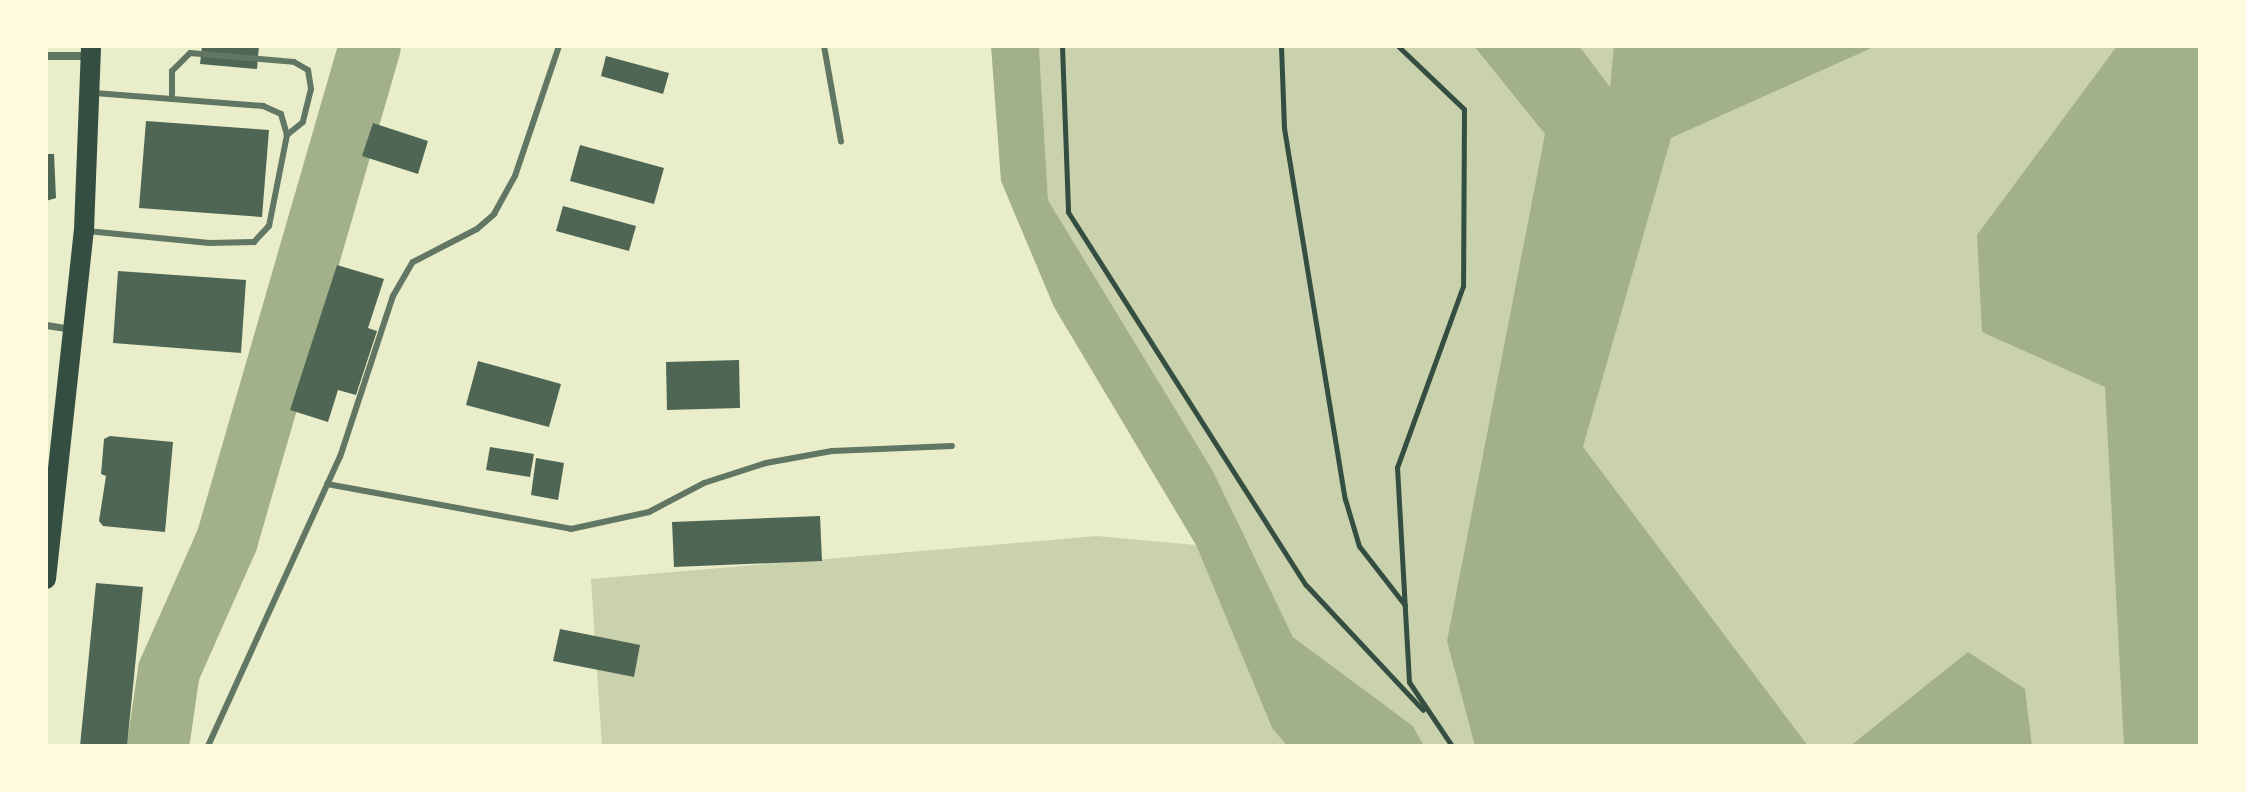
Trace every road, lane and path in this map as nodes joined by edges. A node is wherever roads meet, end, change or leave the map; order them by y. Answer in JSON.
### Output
{"nodes":[{"id":1,"x":559,"y":46,"type":"edge"},
{"id":2,"x":824,"y":46,"type":"edge"},
{"id":3,"x":1062,"y":46,"type":"edge"},
{"id":4,"x":1281,"y":46,"type":"edge"},
{"id":5,"x":1398,"y":46,"type":"edge"},
{"id":6,"x":91,"y":51,"type":"edge"},
{"id":7,"x":46,"y":56,"type":"edge"},
{"id":8,"x":90,"y":93,"type":"junction"},
{"id":9,"x":172,"y":99,"type":"junction"},
{"id":10,"x":287,"y":135,"type":"junction"},
{"id":11,"x":841,"y":141,"type":"dead end"},
{"id":12,"x":84,"y":230,"type":"junction"},
{"id":13,"x":46,"y":325,"type":"edge"},
{"id":14,"x":74,"y":330,"type":"junction"},
{"id":15,"x":952,"y":446,"type":"dead end"},
{"id":16,"x":327,"y":484,"type":"junction"},
{"id":17,"x":46,"y":579,"type":"edge"},
{"id":18,"x":1405,"y":606,"type":"junction"},
{"id":19,"x":1423,"y":710,"type":"junction"},
{"id":20,"x":208,"y":746,"type":"edge"},
{"id":21,"x":1452,"y":746,"type":"edge"}],
"edges":[{"from":1,"to":16,"type":"lane"},
{"from":2,"to":11,"type":"lane"},
{"from":3,"to":19,"type":"path"},
{"from":4,"to":18,"type":"path"},
{"from":5,"to":18,"type":"path"},
{"from":6,"to":7,"type":"street"},
{"from":6,"to":8,"type":"main road"},
{"from":8,"to":9,"type":"lane"},
{"from":8,"to":12,"type":"main road"},
{"from":9,"to":10,"type":"lane"},
{"from":9,"to":10,"type":"lane"},
{"from":10,"to":12,"type":"lane"},
{"from":12,"to":14,"type":"main road"},
{"from":13,"to":14,"type":"street"},
{"from":14,"to":17,"type":"main road"},
{"from":15,"to":16,"type":"lane"},
{"from":16,"to":20,"type":"lane"},
{"from":18,"to":19,"type":"path"},
{"from":19,"to":21,"type":"path"}]}
